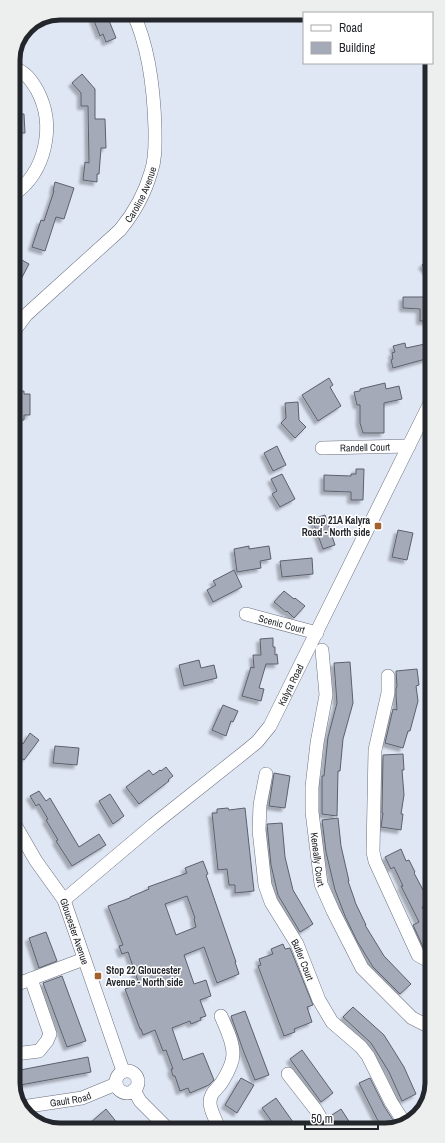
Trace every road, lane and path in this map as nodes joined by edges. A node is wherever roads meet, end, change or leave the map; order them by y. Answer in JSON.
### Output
{"nodes":[{"id":1,"x":135,"y":20,"type":"edge"},
{"id":2,"x":20,"y":70,"type":"edge"},
{"id":3,"x":20,"y":188,"type":"edge"},
{"id":4,"x":20,"y":323,"type":"edge"},
{"id":5,"x":425,"y":413,"type":"edge"},
{"id":6,"x":409,"y":446,"type":"junction"},
{"id":7,"x":322,"y":448,"type":"dead end"},
{"id":8,"x":246,"y":614,"type":"dead end"},
{"id":9,"x":316,"y":633,"type":"junction"},
{"id":10,"x":322,"y":650,"type":"dead end"},
{"id":11,"x":388,"y":676,"type":"dead end"},
{"id":12,"x":266,"y":774,"type":"dead end"},
{"id":13,"x":20,"y":833,"type":"edge"},
{"id":14,"x":64,"y":900,"type":"junction"},
{"id":15,"x":84,"y":959,"type":"junction"},
{"id":16,"x":425,"y":959,"type":"edge"},
{"id":17,"x":31,"y":979,"type":"junction"},
{"id":18,"x":20,"y":983,"type":"edge"},
{"id":19,"x":221,"y":1016,"type":"dead end"},
{"id":20,"x":425,"y":1024,"type":"edge"},
{"id":21,"x":20,"y":1053,"type":"edge"},
{"id":22,"x":123,"y":1071,"type":"junction"},
{"id":23,"x":288,"y":1074,"type":"dead end"},
{"id":24,"x":116,"y":1084,"type":"junction"},
{"id":25,"x":134,"y":1090,"type":"junction"},
{"id":26,"x":28,"y":1106,"type":"edge"},
{"id":27,"x":402,"y":1119,"type":"edge"},
{"id":28,"x":162,"y":1123,"type":"edge"},
{"id":29,"x":217,"y":1123,"type":"edge"},
{"id":30,"x":324,"y":1123,"type":"edge"}],
"edges":[{"from":1,"to":4,"type":"street","name":"Caroline Avenue"},
{"from":2,"to":3,"type":"street"},
{"from":5,"to":6,"type":"street","name":"Kalyra Road"},
{"from":6,"to":7,"type":"street","name":"Randell Court"},
{"from":6,"to":9,"type":"street","name":"Kalyra Road"},
{"from":8,"to":9,"type":"street","name":"Scenic Court"},
{"from":9,"to":14,"type":"street","name":"Kalyra Road"},
{"from":10,"to":20,"type":"street","name":"Keneally Court"},
{"from":11,"to":16,"type":"street"},
{"from":12,"to":27,"type":"street","name":"Butler Court"},
{"from":13,"to":14,"type":"street","name":"Gloucester Avenue"},
{"from":14,"to":15,"type":"street","name":"Gloucester Avenue"},
{"from":15,"to":17,"type":"street"},
{"from":15,"to":22,"type":"street","name":"Gloucester Avenue"},
{"from":17,"to":18,"type":"street"},
{"from":17,"to":21,"type":"street"},
{"from":19,"to":29,"type":"street"},
{"from":22,"to":24,"type":"street"},
{"from":22,"to":25,"type":"street"},
{"from":23,"to":30,"type":"street"},
{"from":24,"to":25,"type":"street"},
{"from":24,"to":26,"type":"street","name":"Gault Road"},
{"from":25,"to":28,"type":"street"}]}
